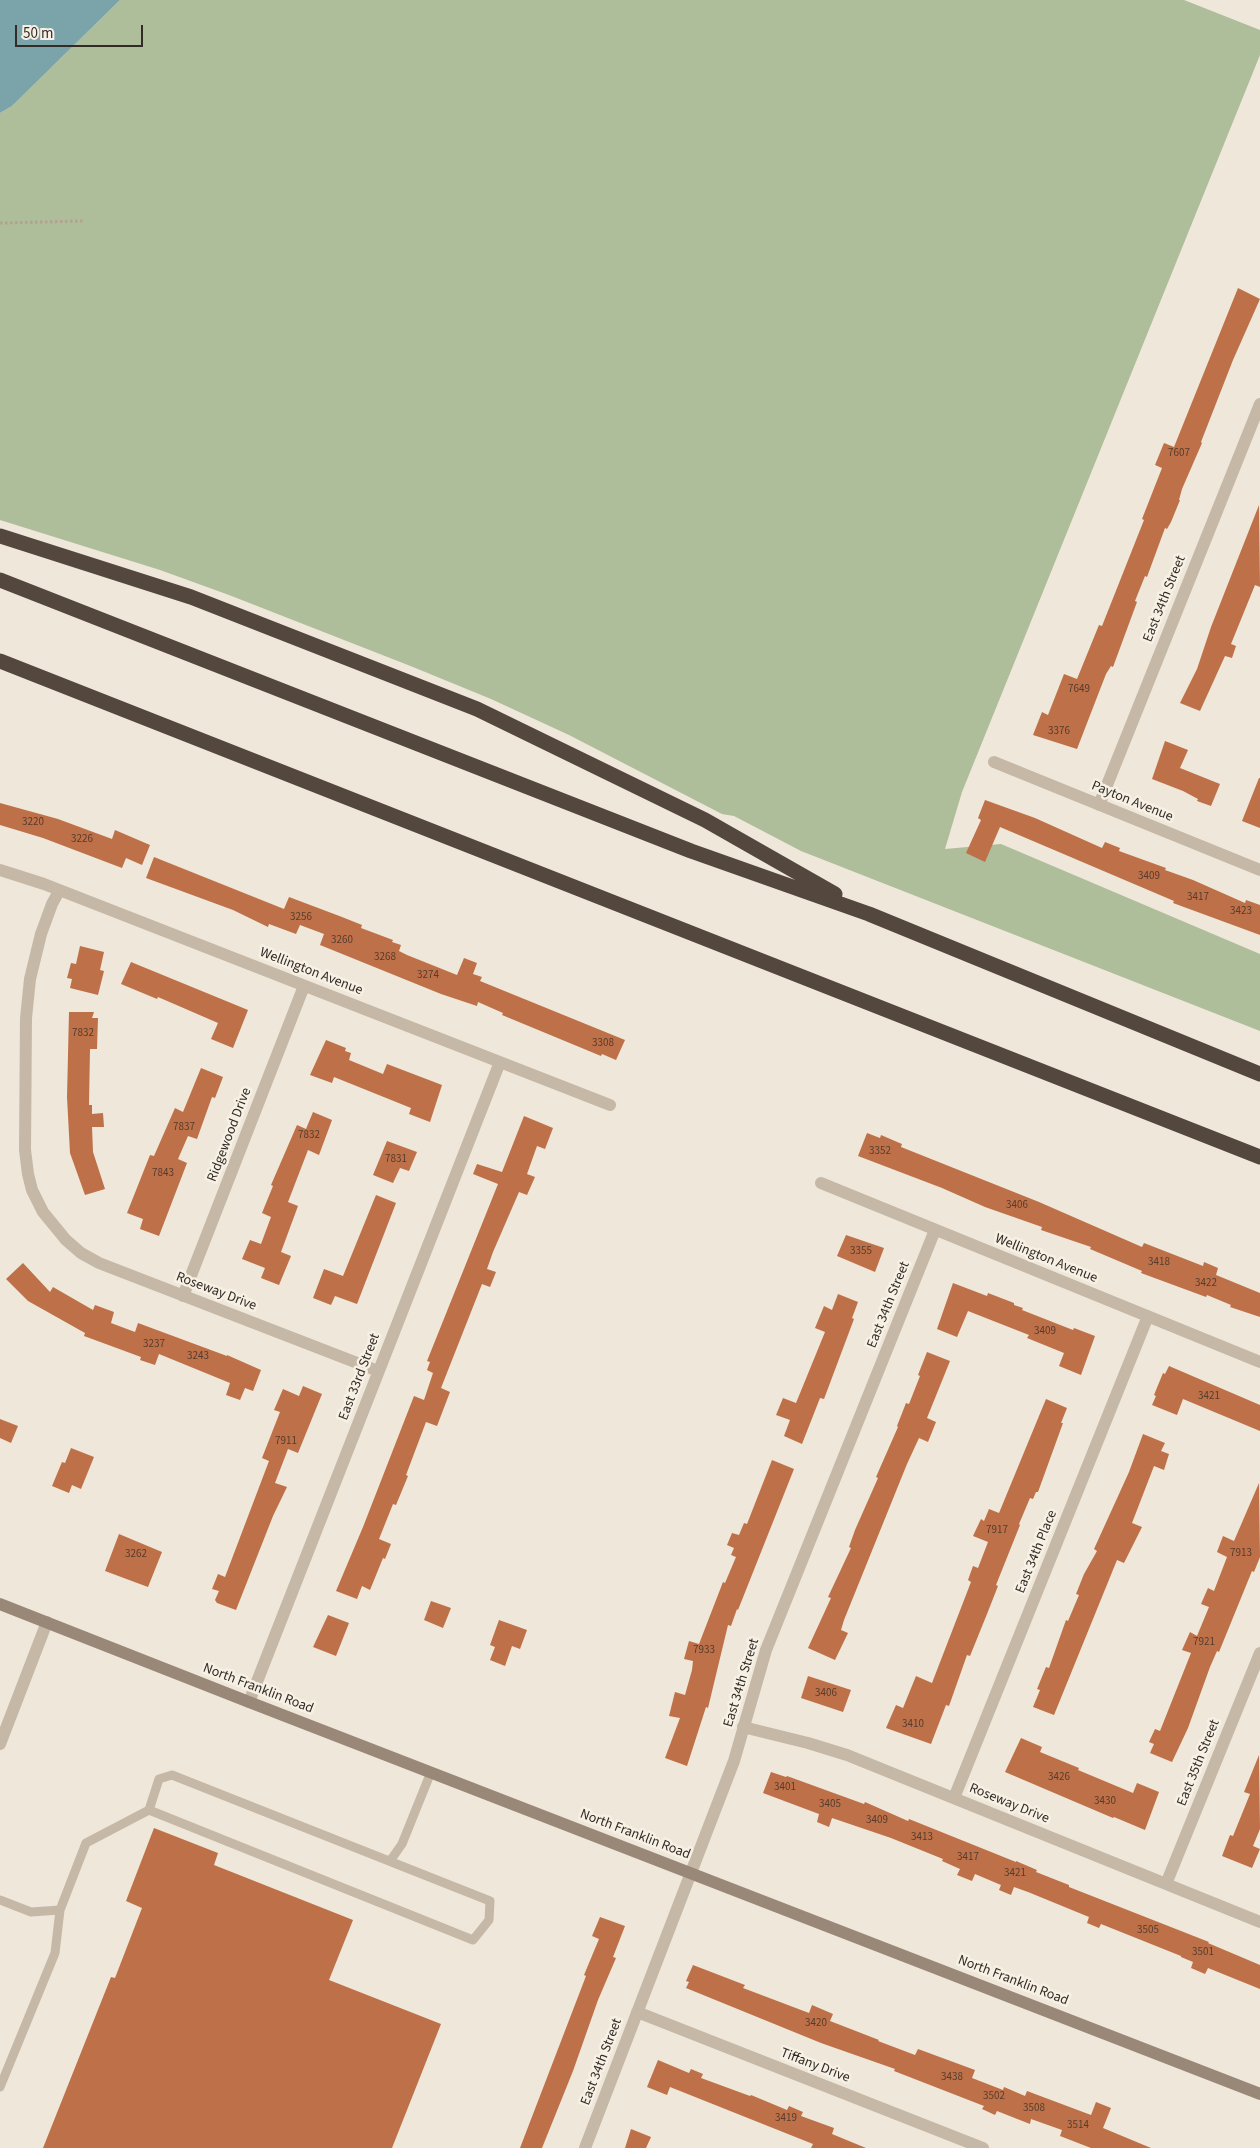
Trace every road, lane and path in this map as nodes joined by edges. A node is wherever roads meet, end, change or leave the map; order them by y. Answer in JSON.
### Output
{"nodes":[{"id":1,"x":83,"y":221,"type":"dead end"},
{"id":2,"x":0,"y":222,"type":"edge"},
{"id":3,"x":1260,"y":404,"type":"edge"},
{"id":4,"x":0,"y":536,"type":"edge"},
{"id":5,"x":0,"y":580,"type":"edge"},
{"id":6,"x":0,"y":661,"type":"edge"},
{"id":7,"x":994,"y":762,"type":"dead end"},
{"id":8,"x":1099,"y":805,"type":"junction"},
{"id":9,"x":0,"y":870,"type":"edge"},
{"id":10,"x":1260,"y":870,"type":"edge"},
{"id":11,"x":59,"y":890,"type":"junction"},
{"id":12,"x":869,"y":914,"type":"junction"},
{"id":13,"x":304,"y":986,"type":"junction"},
{"id":14,"x":500,"y":1062,"type":"junction"},
{"id":15,"x":1260,"y":1074,"type":"edge"},
{"id":16,"x":610,"y":1105,"type":"dead end"},
{"id":17,"x":1260,"y":1157,"type":"edge"},
{"id":18,"x":821,"y":1183,"type":"dead end"},
{"id":19,"x":935,"y":1230,"type":"junction"},
{"id":20,"x":183,"y":1296,"type":"junction"},
{"id":21,"x":1148,"y":1316,"type":"junction"},
{"id":22,"x":1260,"y":1362,"type":"edge"},
{"id":23,"x":378,"y":1371,"type":"junction"},
{"id":24,"x":0,"y":1604,"type":"edge"},
{"id":25,"x":47,"y":1622,"type":"junction"},
{"id":26,"x":1260,"y":1653,"type":"edge"},
{"id":27,"x":249,"y":1702,"type":"junction"},
{"id":28,"x":743,"y":1727,"type":"junction"},
{"id":29,"x":0,"y":1744,"type":"edge"},
{"id":30,"x":431,"y":1772,"type":"junction"},
{"id":31,"x":954,"y":1798,"type":"junction"},
{"id":32,"x":149,"y":1810,"type":"junction"},
{"id":33,"x":390,"y":1861,"type":"junction"},
{"id":34,"x":691,"y":1873,"type":"junction"},
{"id":35,"x":1166,"y":1884,"type":"junction"},
{"id":36,"x":0,"y":1900,"type":"edge"},
{"id":37,"x":60,"y":1910,"type":"junction"},
{"id":38,"x":1260,"y":1922,"type":"edge"},
{"id":39,"x":637,"y":2012,"type":"junction"},
{"id":40,"x":0,"y":2087,"type":"edge"},
{"id":41,"x":1260,"y":2094,"type":"edge"},
{"id":42,"x":585,"y":2148,"type":"edge"},
{"id":43,"x":983,"y":2148,"type":"edge"}],
"edges":[{"from":1,"to":2,"type":"path"},
{"from":3,"to":8,"type":"street","name":"East 34th Street"},
{"from":4,"to":12,"type":"highway"},
{"from":5,"to":12,"type":"highway"},
{"from":6,"to":17,"type":"highway"},
{"from":7,"to":8,"type":"street","name":"Payton Avenue"},
{"from":8,"to":10,"type":"street","name":"Payton Avenue"},
{"from":9,"to":11,"type":"street","name":"Wellington Avenue"},
{"from":11,"to":13,"type":"street","name":"Wellington Avenue"},
{"from":11,"to":20,"type":"street","name":"Roseway Drive"},
{"from":12,"to":15,"type":"highway"},
{"from":13,"to":14,"type":"street","name":"Wellington Avenue"},
{"from":13,"to":20,"type":"street","name":"Ridgewood Drive"},
{"from":14,"to":16,"type":"street","name":"Wellington Avenue"},
{"from":14,"to":23,"type":"street","name":"East 33rd Street"},
{"from":18,"to":19,"type":"street","name":"Wellington Avenue"},
{"from":19,"to":21,"type":"street","name":"Wellington Avenue"},
{"from":19,"to":28,"type":"street","name":"East 34th Street"},
{"from":20,"to":23,"type":"street","name":"Roseway Drive"},
{"from":21,"to":22,"type":"street","name":"Wellington Avenue"},
{"from":21,"to":31,"type":"street","name":"East 34th Place"},
{"from":23,"to":27,"type":"street","name":"East 33rd Street"},
{"from":24,"to":25,"type":"main road","name":"North Franklin Road"},
{"from":25,"to":27,"type":"main road","name":"North Franklin Road"},
{"from":25,"to":29,"type":"street"},
{"from":26,"to":35,"type":"street","name":"East 35th Street"},
{"from":27,"to":30,"type":"main road","name":"North Franklin Road"},
{"from":28,"to":31,"type":"street","name":"Roseway Drive"},
{"from":28,"to":34,"type":"street","name":"East 34th Street"},
{"from":30,"to":33,"type":"lane"},
{"from":30,"to":34,"type":"main road","name":"North Franklin Road"},
{"from":31,"to":35,"type":"street","name":"Roseway Drive"},
{"from":32,"to":33,"type":"lane"},
{"from":32,"to":33,"type":"lane"},
{"from":32,"to":37,"type":"lane"},
{"from":34,"to":39,"type":"street","name":"East 34th Street"},
{"from":34,"to":41,"type":"main road","name":"North Franklin Road"},
{"from":35,"to":38,"type":"street","name":"Roseway Drive"},
{"from":36,"to":37,"type":"lane"},
{"from":37,"to":40,"type":"lane"},
{"from":39,"to":42,"type":"street","name":"East 34th Street"},
{"from":39,"to":43,"type":"street","name":"Tiffany Drive"}]}
